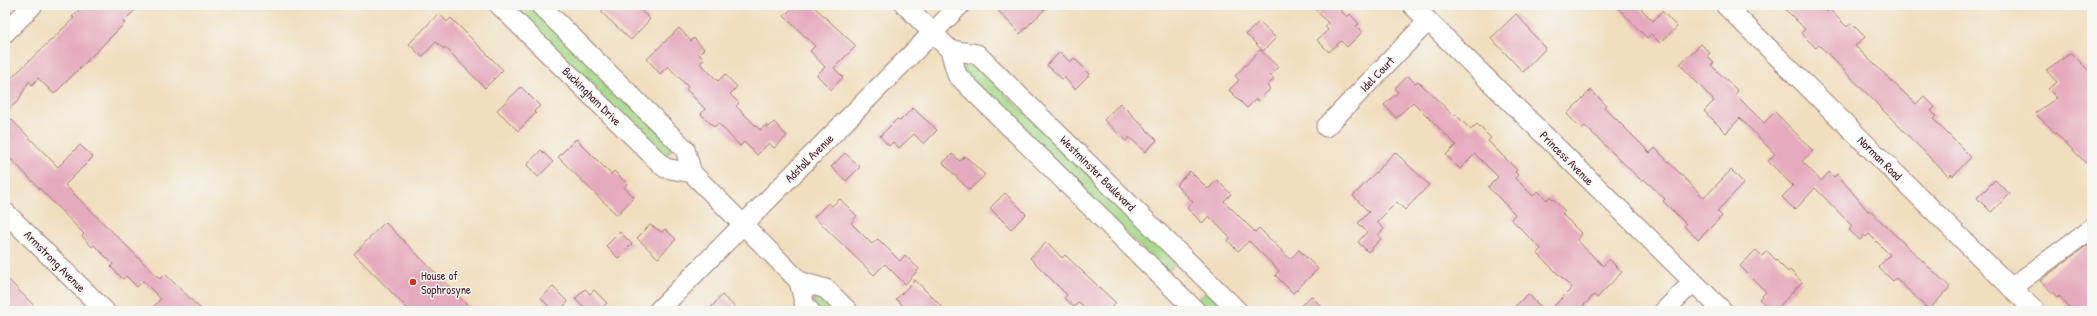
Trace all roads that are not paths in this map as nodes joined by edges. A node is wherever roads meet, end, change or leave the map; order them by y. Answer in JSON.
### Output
{"nodes":[{"id":1,"x":33,"y":5,"type":"edge"},
{"id":2,"x":499,"y":5,"type":"edge"},
{"id":3,"x":540,"y":5,"type":"edge"},
{"id":4,"x":905,"y":5,"type":"edge"},
{"id":5,"x":960,"y":5,"type":"edge"},
{"id":6,"x":1412,"y":5,"type":"edge"},
{"id":7,"x":1725,"y":5,"type":"edge"},
{"id":8,"x":1428,"y":21,"type":"junction"},
{"id":9,"x":933,"y":32,"type":"junction"},
{"id":10,"x":5,"y":33,"type":"edge"},
{"id":11,"x":950,"y":50,"type":"junction"},
{"id":12,"x":1326,"y":127,"type":"dead end"},
{"id":13,"x":692,"y":173,"type":"junction"},
{"id":14,"x":5,"y":212,"type":"edge"},
{"id":15,"x":743,"y":225,"type":"junction"},
{"id":16,"x":2092,"y":228,"type":"edge"},
{"id":17,"x":799,"y":281,"type":"junction"},
{"id":18,"x":1693,"y":282,"type":"junction"},
{"id":19,"x":2011,"y":288,"type":"junction"},
{"id":20,"x":2033,"y":310,"type":"edge"},
{"id":21,"x":105,"y":311,"type":"edge"},
{"id":22,"x":658,"y":311,"type":"edge"},
{"id":23,"x":810,"y":311,"type":"edge"},
{"id":24,"x":848,"y":311,"type":"edge"},
{"id":25,"x":1196,"y":311,"type":"edge"},
{"id":26,"x":1238,"y":311,"type":"edge"},
{"id":27,"x":1664,"y":311,"type":"edge"},
{"id":28,"x":1723,"y":311,"type":"edge"}],
"edges":[{"from":1,"to":10,"type":"street"},
{"from":2,"to":13,"type":"street","name":"Buckingham Drive"},
{"from":3,"to":13,"type":"street"},
{"from":4,"to":9,"type":"street"},
{"from":5,"to":9,"type":"street","name":"Adstoll Avenue"},
{"from":6,"to":8,"type":"street","name":"Princess Avenue"},
{"from":7,"to":19,"type":"street","name":"Norman Road"},
{"from":8,"to":12,"type":"street","name":"Idel Court"},
{"from":8,"to":18,"type":"street","name":"Princess Avenue"},
{"from":9,"to":11,"type":"street"},
{"from":9,"to":15,"type":"street","name":"Adstoll Avenue"},
{"from":11,"to":25,"type":"street"},
{"from":11,"to":26,"type":"street","name":"Westminster Boulevard"},
{"from":13,"to":15,"type":"street"},
{"from":14,"to":21,"type":"street","name":"Armstrong Avenue"},
{"from":15,"to":17,"type":"street"},
{"from":15,"to":22,"type":"street","name":"Adstoll Avenue"},
{"from":16,"to":19,"type":"street"},
{"from":17,"to":23,"type":"street"},
{"from":17,"to":24,"type":"street"},
{"from":18,"to":27,"type":"street"},
{"from":18,"to":28,"type":"street","name":"Princess Avenue"},
{"from":19,"to":20,"type":"street","name":"Norman Road"}]}
